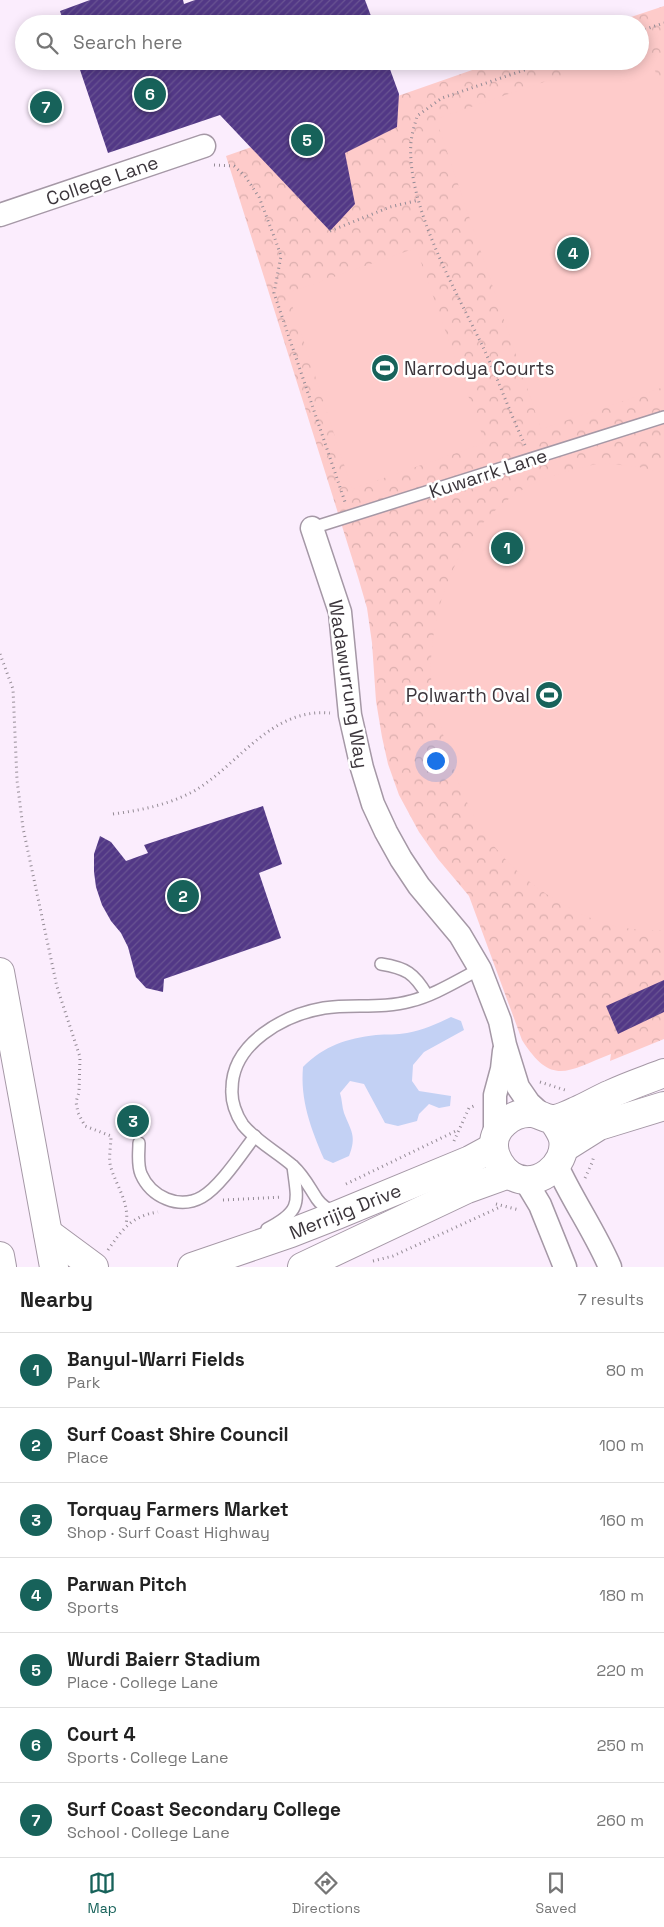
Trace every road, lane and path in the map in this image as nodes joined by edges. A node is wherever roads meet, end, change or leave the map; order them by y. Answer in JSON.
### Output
{"nodes":[{"id":1,"x":664,"y":24,"type":"edge"},
{"id":2,"x":649,"y":29,"type":"edge"},
{"id":3,"x":525,"y":70,"type":"edge"},
{"id":4,"x":207,"y":156,"type":"joint"},
{"id":5,"x":419,"y":200,"type":"junction"},
{"id":6,"x":0,"y":215,"type":"edge"},
{"id":7,"x":330,"y":230,"type":"dead end"},
{"id":8,"x":664,"y":417,"type":"edge"},
{"id":9,"x":529,"y":460,"type":"junction"},
{"id":10,"x":346,"y":506,"type":"dead end"},
{"id":11,"x":312,"y":528,"type":"joint"},
{"id":12,"x":0,"y":654,"type":"edge"},
{"id":13,"x":350,"y":715,"type":"junction"},
{"id":14,"x":113,"y":814,"type":"dead end"},
{"id":15,"x":381,"y":964,"type":"dead end"},
{"id":16,"x":480,"y":969,"type":"junction"},
{"id":17,"x":0,"y":972,"type":"edge"},
{"id":18,"x":427,"y":995,"type":"junction"},
{"id":19,"x":504,"y":1045,"type":"junction"},
{"id":20,"x":664,"y":1073,"type":"edge"},
{"id":21,"x":664,"y":1106,"type":"edge"},
{"id":22,"x":547,"y":1117,"type":"junction"},
{"id":23,"x":458,"y":1130,"type":"dead end"},
{"id":24,"x":255,"y":1136,"type":"junction"},
{"id":25,"x":494,"y":1141,"type":"junction"},
{"id":26,"x":139,"y":1143,"type":"dead end"},
{"id":27,"x":560,"y":1157,"type":"junction"},
{"id":28,"x":293,"y":1166,"type":"junction"},
{"id":29,"x":517,"y":1177,"type":"junction"},
{"id":30,"x":298,"y":1196,"type":"junction"},
{"id":31,"x":316,"y":1196,"type":"junction"},
{"id":32,"x":216,"y":1204,"type":"dead end"},
{"id":33,"x":501,"y":1206,"type":"dead end"},
{"id":34,"x":166,"y":1212,"type":"dead end"},
{"id":35,"x":337,"y":1215,"type":"junction"},
{"id":36,"x":126,"y":1224,"type":"junction"},
{"id":37,"x":48,"y":1233,"type":"junction"},
{"id":38,"x":0,"y":1256,"type":"edge"},
{"id":39,"x":100,"y":1260,"type":"edge"},
{"id":40,"x":369,"y":1262,"type":"dead end"},
{"id":41,"x":2,"y":1267,"type":"edge"},
{"id":42,"x":54,"y":1267,"type":"edge"},
{"id":43,"x":191,"y":1267,"type":"edge"},
{"id":44,"x":302,"y":1267,"type":"edge"},
{"id":45,"x":565,"y":1267,"type":"edge"},
{"id":46,"x":610,"y":1267,"type":"edge"}],
"edges":[{"from":1,"to":2,"type":"path"},
{"from":3,"to":5,"type":"path"},
{"from":4,"to":6,"type":"street","name":"College Lane"},
{"from":4,"to":10,"type":"path"},
{"from":5,"to":7,"type":"path"},
{"from":5,"to":9,"type":"path"},
{"from":8,"to":9,"type":"lane","name":"Kuwarrk Lane"},
{"from":9,"to":11,"type":"lane","name":"Kuwarrk Lane"},
{"from":11,"to":13,"type":"street","name":"Wadawurrung Way"},
{"from":12,"to":36,"type":"path"},
{"from":13,"to":14,"type":"path"},
{"from":13,"to":16,"type":"street","name":"Wadawurrung Way"},
{"from":15,"to":18,"type":"lane"},
{"from":16,"to":18,"type":"lane"},
{"from":16,"to":19,"type":"street","name":"Wadawurrung Way"},
{"from":17,"to":37,"type":"street"},
{"from":18,"to":24,"type":"lane"},
{"from":19,"to":22,"type":"street","name":"Wadawurrung Way"},
{"from":19,"to":25,"type":"street","name":"Wadawurrung Way"},
{"from":20,"to":22,"type":"street","name":"Merrijig Drive"},
{"from":21,"to":27,"type":"street","name":"Merrijig Drive"},
{"from":22,"to":25,"type":"street","name":"Merrijig Drive"},
{"from":22,"to":27,"type":"street"},
{"from":23,"to":31,"type":"path"},
{"from":24,"to":26,"type":"lane"},
{"from":24,"to":28,"type":"lane"},
{"from":25,"to":29,"type":"street"},
{"from":25,"to":35,"type":"street","name":"Merrijig Drive"},
{"from":27,"to":29,"type":"street","name":"Merrijig Drive"},
{"from":27,"to":46,"type":"street"},
{"from":28,"to":30,"type":"lane"},
{"from":28,"to":31,"type":"lane"},
{"from":29,"to":44,"type":"street","name":"Merrijig Drive"},
{"from":29,"to":45,"type":"street"},
{"from":30,"to":32,"type":"path"},
{"from":30,"to":43,"type":"lane"},
{"from":31,"to":35,"type":"lane"},
{"from":33,"to":40,"type":"path"},
{"from":34,"to":36,"type":"path"},
{"from":35,"to":43,"type":"street","name":"Merrijig Drive"},
{"from":36,"to":39,"type":"path"},
{"from":37,"to":39,"type":"street"},
{"from":37,"to":42,"type":"street"},
{"from":38,"to":41,"type":"street"}]}
